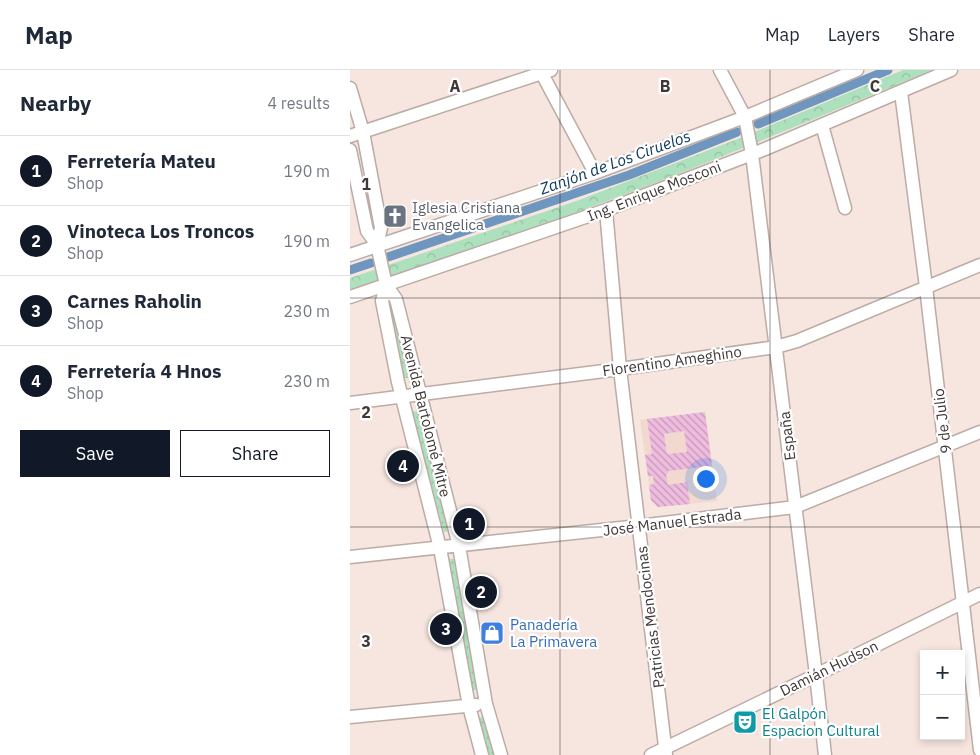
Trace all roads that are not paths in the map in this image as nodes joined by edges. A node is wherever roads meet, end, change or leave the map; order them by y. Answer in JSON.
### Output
{"nodes":[{"id":1,"x":720,"y":70,"type":"edge"},
{"id":2,"x":857,"y":70,"type":"edge"},
{"id":3,"x":952,"y":70,"type":"edge"},
{"id":4,"x":544,"y":71,"type":"edge"},
{"id":5,"x":350,"y":88,"type":"edge"},
{"id":6,"x":901,"y":92,"type":"junction"},
{"id":7,"x":745,"y":117,"type":"junction"},
{"id":8,"x":822,"y":125,"type":"junction"},
{"id":9,"x":363,"y":132,"type":"junction"},
{"id":10,"x":350,"y":136,"type":"edge"},
{"id":11,"x":350,"y":150,"type":"edge"},
{"id":12,"x":752,"y":154,"type":"junction"},
{"id":13,"x":595,"y":173,"type":"junction"},
{"id":14,"x":845,"y":208,"type":"dead end"},
{"id":15,"x":606,"y":210,"type":"junction"},
{"id":16,"x":377,"y":245,"type":"junction"},
{"id":17,"x":350,"y":255,"type":"edge"},
{"id":18,"x":980,"y":265,"type":"edge"},
{"id":19,"x":386,"y":285,"type":"junction"},
{"id":20,"x":926,"y":287,"type":"junction"},
{"id":21,"x":350,"y":297,"type":"edge"},
{"id":22,"x":776,"y":347,"type":"junction"},
{"id":23,"x":620,"y":369,"type":"junction"},
{"id":24,"x":420,"y":394,"type":"junction"},
{"id":25,"x":402,"y":396,"type":"junction"},
{"id":26,"x":350,"y":403,"type":"edge"},
{"id":27,"x":980,"y":432,"type":"edge"},
{"id":28,"x":944,"y":447,"type":"junction"},
{"id":29,"x":795,"y":507,"type":"junction"},
{"id":30,"x":639,"y":526,"type":"junction"},
{"id":31,"x":459,"y":546,"type":"junction"},
{"id":32,"x":440,"y":548,"type":"junction"},
{"id":33,"x":350,"y":557,"type":"edge"},
{"id":34,"x":980,"y":594,"type":"edge"},
{"id":35,"x":964,"y":602,"type":"junction"},
{"id":36,"x":816,"y":675,"type":"junction"},
{"id":37,"x":977,"y":691,"type":"edge"},
{"id":38,"x":486,"y":704,"type":"junction"},
{"id":39,"x":469,"y":706,"type":"junction"},
{"id":40,"x":350,"y":717,"type":"edge"},
{"id":41,"x":980,"y":750,"type":"edge"},
{"id":42,"x":666,"y":752,"type":"edge"},
{"id":43,"x":482,"y":755,"type":"edge"},
{"id":44,"x":501,"y":755,"type":"edge"},
{"id":45,"x":651,"y":755,"type":"edge"},
{"id":46,"x":825,"y":755,"type":"edge"}],
"edges":[{"from":1,"to":7,"type":"street","name":"España"},
{"from":2,"to":7,"type":"street"},
{"from":3,"to":6,"type":"street","name":"Ing. Enrique Mosconi"},
{"from":4,"to":9,"type":"street"},
{"from":4,"to":13,"type":"street"},
{"from":5,"to":9,"type":"street","name":"Avenida Bartolomé Mitre"},
{"from":6,"to":8,"type":"street","name":"Ing. Enrique Mosconi"},
{"from":6,"to":20,"type":"street","name":"9 de Julio"},
{"from":7,"to":12,"type":"street","name":"España"},
{"from":7,"to":13,"type":"street"},
{"from":8,"to":12,"type":"street","name":"Ing. Enrique Mosconi"},
{"from":8,"to":14,"type":"street"},
{"from":9,"to":10,"type":"street"},
{"from":9,"to":16,"type":"street","name":"Avenida Bartolomé Mitre"},
{"from":11,"to":16,"type":"street","name":"Avenida Bartolomé Mitre"},
{"from":12,"to":15,"type":"street","name":"Ing. Enrique Mosconi"},
{"from":12,"to":22,"type":"street","name":"España"},
{"from":13,"to":16,"type":"street"},
{"from":15,"to":19,"type":"street","name":"Ing. Enrique Mosconi"},
{"from":15,"to":23,"type":"street","name":"Patricias Mendocinas"},
{"from":16,"to":17,"type":"street"},
{"from":16,"to":19,"type":"street","name":"Avenida Bartolomé Mitre"},
{"from":18,"to":20,"type":"street","name":"Florentino Ameghino"},
{"from":19,"to":21,"type":"street","name":"Ing. Enrique Mosconi"},
{"from":19,"to":24,"type":"street","name":"Avenida Bartolomé Mitre"},
{"from":19,"to":25,"type":"street","name":"Avenida Bartolomé Mitre"},
{"from":20,"to":22,"type":"street","name":"Florentino Ameghino"},
{"from":20,"to":28,"type":"street","name":"9 de Julio"},
{"from":22,"to":23,"type":"street","name":"Florentino Ameghino"},
{"from":22,"to":29,"type":"street","name":"España"},
{"from":23,"to":24,"type":"street","name":"Florentino Ameghino"},
{"from":23,"to":30,"type":"street","name":"Patricias Mendocinas"},
{"from":24,"to":25,"type":"street","name":"Florentino Ameghino"},
{"from":24,"to":31,"type":"street","name":"Avenida Bartolomé Mitre"},
{"from":25,"to":26,"type":"street","name":"Florentino Ameghino"},
{"from":25,"to":32,"type":"street","name":"Avenida Bartolomé Mitre"},
{"from":27,"to":28,"type":"street","name":"José Manuel Estrada"},
{"from":28,"to":29,"type":"street","name":"José Manuel Estrada"},
{"from":28,"to":35,"type":"street","name":"9 de Julio"},
{"from":29,"to":30,"type":"street","name":"José Manuel Estrada"},
{"from":29,"to":36,"type":"street","name":"España"},
{"from":30,"to":31,"type":"street","name":"José Manuel Estrada"},
{"from":30,"to":42,"type":"street","name":"Patricias Mendocinas"},
{"from":31,"to":32,"type":"street","name":"José Manuel Estrada"},
{"from":31,"to":38,"type":"street","name":"Avenida Bartolomé Mitre"},
{"from":32,"to":33,"type":"street","name":"José Manuel Estrada"},
{"from":32,"to":39,"type":"street","name":"Avenida Bartolomé Mitre"},
{"from":34,"to":35,"type":"street","name":"Damián Hudson"},
{"from":35,"to":36,"type":"street","name":"Damián Hudson"},
{"from":35,"to":37,"type":"street","name":"9 de Julio"},
{"from":36,"to":42,"type":"street","name":"Damián Hudson"},
{"from":36,"to":46,"type":"street","name":"España"},
{"from":37,"to":41,"type":"street","name":"9 de Julio"},
{"from":38,"to":39,"type":"street"},
{"from":38,"to":44,"type":"street","name":"Avenida Bartolomé Mitre"},
{"from":39,"to":40,"type":"street"},
{"from":39,"to":43,"type":"street","name":"Avenida Bartolomé Mitre"},
{"from":42,"to":45,"type":"street","name":"Damián Hudson"}]}
